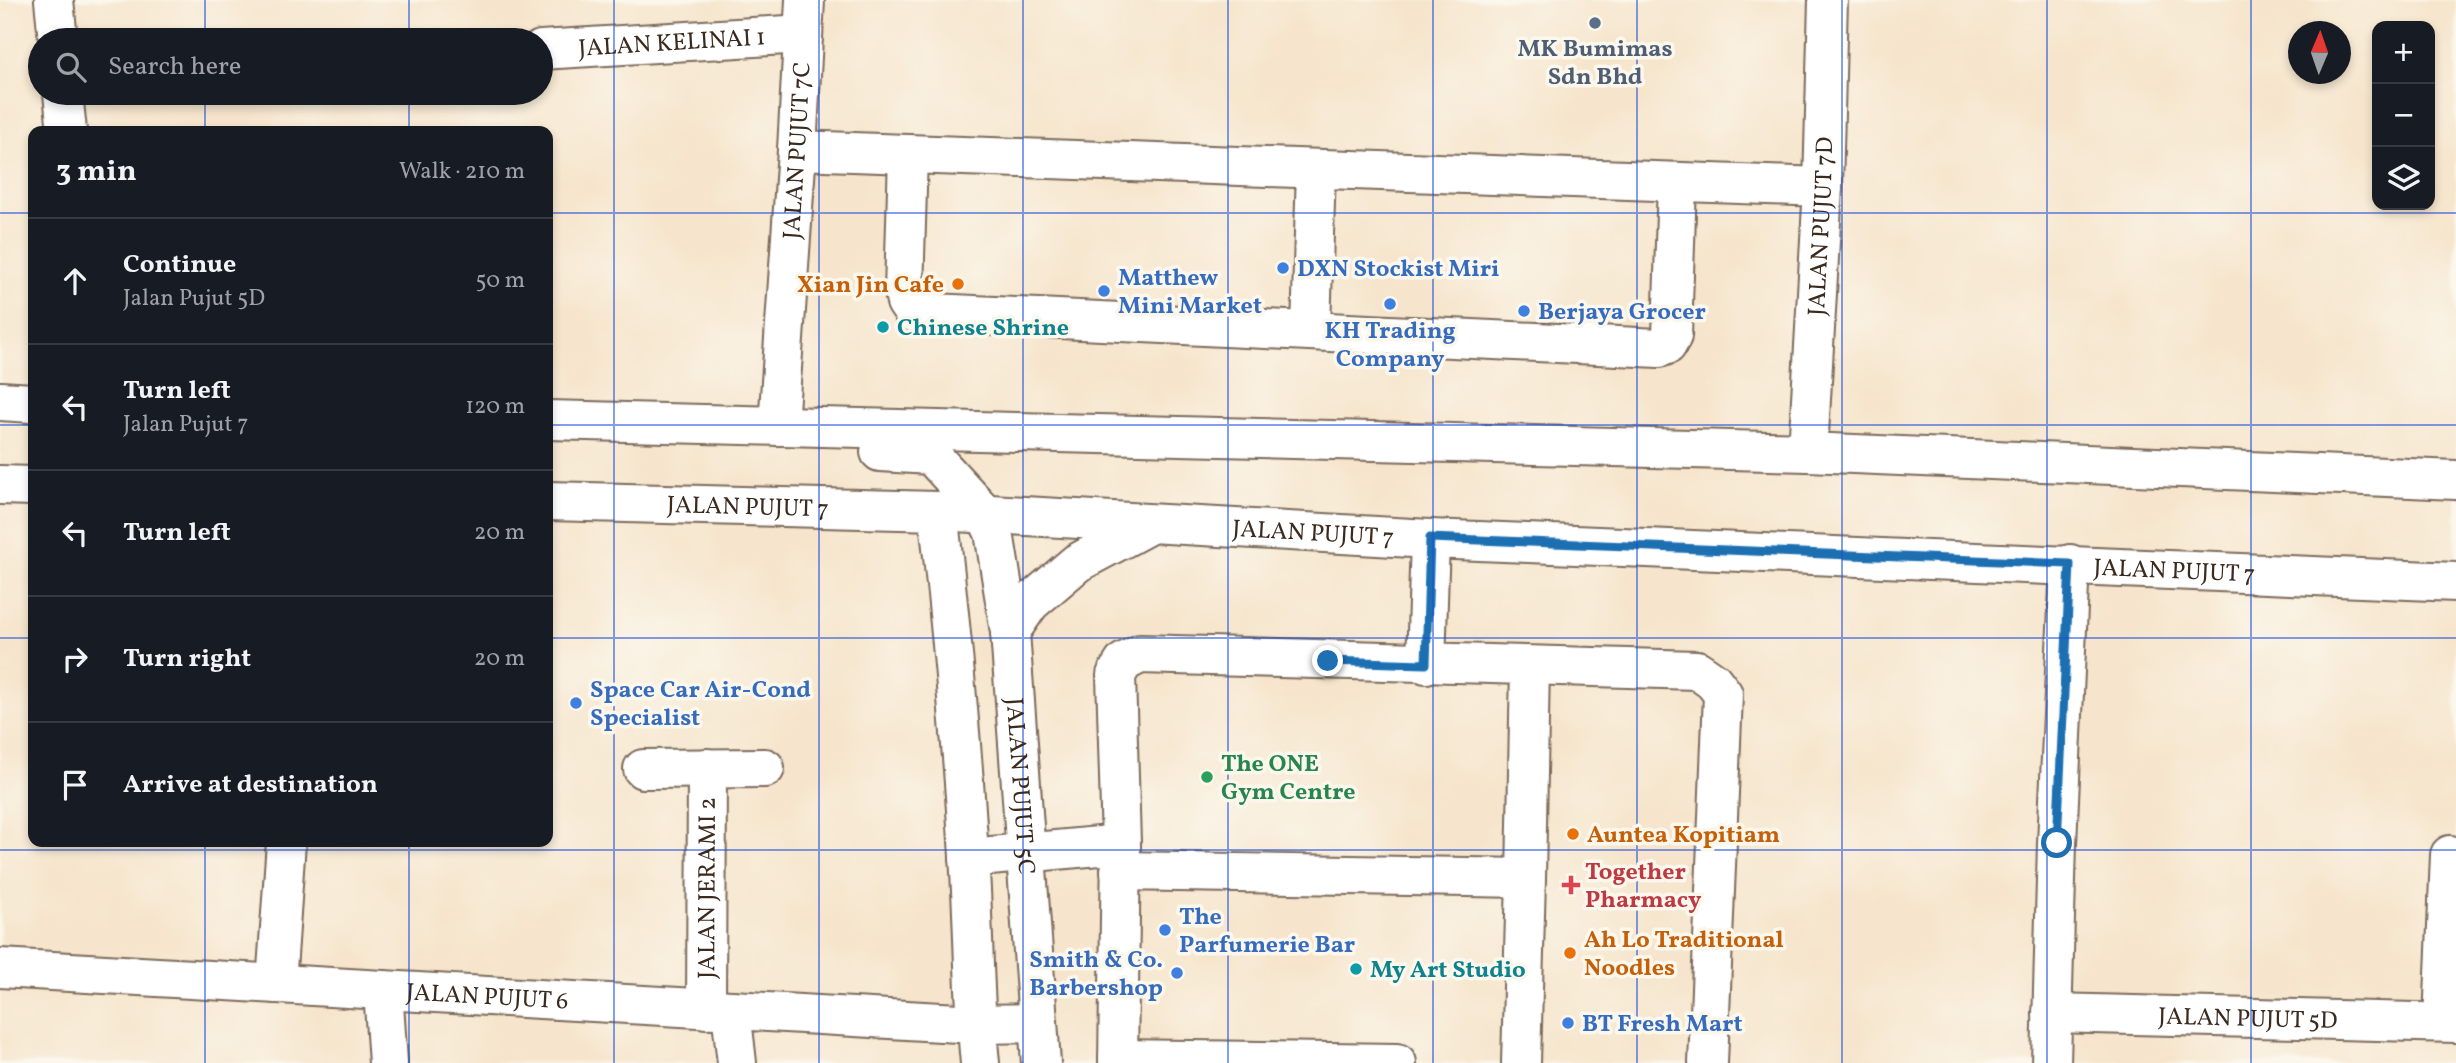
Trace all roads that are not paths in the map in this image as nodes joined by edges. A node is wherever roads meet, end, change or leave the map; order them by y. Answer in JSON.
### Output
{"nodes":[{"id":1,"x":54,"y":0,"type":"edge"},
{"id":2,"x":1828,"y":0,"type":"edge"},
{"id":3,"x":804,"y":17,"type":"edge"},
{"id":4,"x":57,"y":28,"type":"edge"},
{"id":5,"x":553,"y":48,"type":"edge"},
{"id":6,"x":64,"y":105,"type":"edge"},
{"id":7,"x":66,"y":126,"type":"edge"},
{"id":8,"x":797,"y":150,"type":"junction"},
{"id":9,"x":908,"y":154,"type":"junction"},
{"id":10,"x":1316,"y":170,"type":"junction"},
{"id":11,"x":1677,"y":182,"type":"junction"},
{"id":12,"x":1823,"y":187,"type":"junction"},
{"id":13,"x":1311,"y":330,"type":"junction"},
{"id":14,"x":0,"y":401,"type":"edge"},
{"id":15,"x":28,"y":402,"type":"edge"},
{"id":16,"x":553,"y":420,"type":"edge"},
{"id":17,"x":778,"y":426,"type":"junction"},
{"id":18,"x":553,"y":439,"type":"edge"},
{"id":19,"x":1808,"y":452,"type":"junction"},
{"id":20,"x":2456,"y":480,"type":"edge"},
{"id":21,"x":0,"y":485,"type":"edge"},
{"id":22,"x":28,"y":486,"type":"edge"},
{"id":23,"x":553,"y":501,"type":"edge"},
{"id":24,"x":938,"y":512,"type":"junction"},
{"id":25,"x":985,"y":514,"type":"junction"},
{"id":26,"x":1150,"y":524,"type":"junction"},
{"id":27,"x":1430,"y":538,"type":"junction"},
{"id":28,"x":2070,"y":564,"type":"junction"},
{"id":29,"x":2456,"y":582,"type":"edge"},
{"id":30,"x":1010,"y":632,"type":"junction"},
{"id":31,"x":1426,"y":664,"type":"junction"},
{"id":32,"x":1530,"y":666,"type":"junction"},
{"id":33,"x":706,"y":768,"type":"junction"},
{"id":34,"x":765,"y":768,"type":"dead end"},
{"id":35,"x":643,"y":769,"type":"dead end"},
{"id":36,"x":286,"y":847,"type":"edge"},
{"id":37,"x":1025,"y":851,"type":"junction"},
{"id":38,"x":2450,"y":855,"type":"dead end"},
{"id":39,"x":1121,"y":857,"type":"junction"},
{"id":40,"x":969,"y":858,"type":"junction"},
{"id":41,"x":1526,"y":878,"type":"junction"},
{"id":42,"x":0,"y":968,"type":"edge"},
{"id":43,"x":276,"y":984,"type":"junction"},
{"id":44,"x":383,"y":990,"type":"junction"},
{"id":45,"x":719,"y":1009,"type":"junction"},
{"id":46,"x":2052,"y":1013,"type":"junction"},
{"id":47,"x":1038,"y":1023,"type":"junction"},
{"id":48,"x":2449,"y":1023,"type":"edge"},
{"id":49,"x":976,"y":1024,"type":"junction"},
{"id":50,"x":1118,"y":1061,"type":"edge"},
{"id":51,"x":388,"y":1063,"type":"edge"},
{"id":52,"x":737,"y":1063,"type":"edge"},
{"id":53,"x":980,"y":1063,"type":"edge"},
{"id":54,"x":1041,"y":1063,"type":"edge"},
{"id":55,"x":1397,"y":1063,"type":"edge"},
{"id":56,"x":1521,"y":1063,"type":"edge"},
{"id":57,"x":1708,"y":1063,"type":"edge"},
{"id":58,"x":2051,"y":1063,"type":"edge"}],
"edges":[{"from":1,"to":4,"type":"street"},
{"from":2,"to":12,"type":"street","name":"JALAN PUJUT 7D"},
{"from":3,"to":5,"type":"street","name":"JALAN KELINAI 1"},
{"from":3,"to":8,"type":"street","name":"JALAN PUJUT 7C"},
{"from":6,"to":7,"type":"street"},
{"from":8,"to":9,"type":"street"},
{"from":8,"to":17,"type":"street","name":"JALAN PUJUT 7C"},
{"from":9,"to":10,"type":"street"},
{"from":9,"to":13,"type":"street"},
{"from":10,"to":11,"type":"street"},
{"from":10,"to":13,"type":"street"},
{"from":11,"to":12,"type":"street"},
{"from":11,"to":13,"type":"street"},
{"from":12,"to":19,"type":"street","name":"JALAN PUJUT 7D"},
{"from":14,"to":15,"type":"street"},
{"from":16,"to":17,"type":"street"},
{"from":17,"to":19,"type":"street"},
{"from":18,"to":25,"type":"street"},
{"from":19,"to":20,"type":"street"},
{"from":21,"to":22,"type":"street"},
{"from":23,"to":24,"type":"street","name":"JALAN PUJUT 7"},
{"from":24,"to":25,"type":"street","name":"JALAN PUJUT 7"},
{"from":24,"to":40,"type":"street"},
{"from":25,"to":26,"type":"street","name":"JALAN PUJUT 7"},
{"from":25,"to":30,"type":"street","name":"JALAN PUJUT 5C"},
{"from":26,"to":27,"type":"street","name":"JALAN PUJUT 7"},
{"from":26,"to":30,"type":"street"},
{"from":27,"to":28,"type":"street","name":"JALAN PUJUT 7"},
{"from":27,"to":31,"type":"street"},
{"from":28,"to":29,"type":"street","name":"JALAN PUJUT 7"},
{"from":28,"to":46,"type":"street"},
{"from":30,"to":37,"type":"street","name":"JALAN PUJUT 5C"},
{"from":31,"to":32,"type":"street"},
{"from":31,"to":39,"type":"street"},
{"from":32,"to":41,"type":"street"},
{"from":32,"to":57,"type":"street"},
{"from":33,"to":34,"type":"street"},
{"from":33,"to":35,"type":"street"},
{"from":33,"to":45,"type":"street","name":"JALAN JERAMI 2"},
{"from":36,"to":43,"type":"street"},
{"from":37,"to":39,"type":"street"},
{"from":37,"to":40,"type":"street"},
{"from":37,"to":47,"type":"street","name":"JALAN PUJUT 5C"},
{"from":38,"to":48,"type":"street","name":"JALAN PUJUT 5D"},
{"from":39,"to":41,"type":"street"},
{"from":39,"to":50,"type":"street"},
{"from":40,"to":49,"type":"street"},
{"from":41,"to":56,"type":"street"},
{"from":42,"to":43,"type":"street","name":"JALAN PUJUT 6"},
{"from":43,"to":44,"type":"street","name":"JALAN PUJUT 6"},
{"from":44,"to":45,"type":"street","name":"JALAN PUJUT 6"},
{"from":44,"to":51,"type":"street"},
{"from":45,"to":49,"type":"street","name":"JALAN PUJUT 6"},
{"from":45,"to":52,"type":"street","name":"JALAN JERAMI 2"},
{"from":46,"to":48,"type":"street","name":"JALAN PUJUT 5D"},
{"from":46,"to":58,"type":"street"},
{"from":47,"to":49,"type":"street","name":"JALAN PUJUT 6"},
{"from":47,"to":54,"type":"street","name":"JALAN PUJUT 5C"},
{"from":49,"to":53,"type":"street"},
{"from":50,"to":55,"type":"street"}]}
